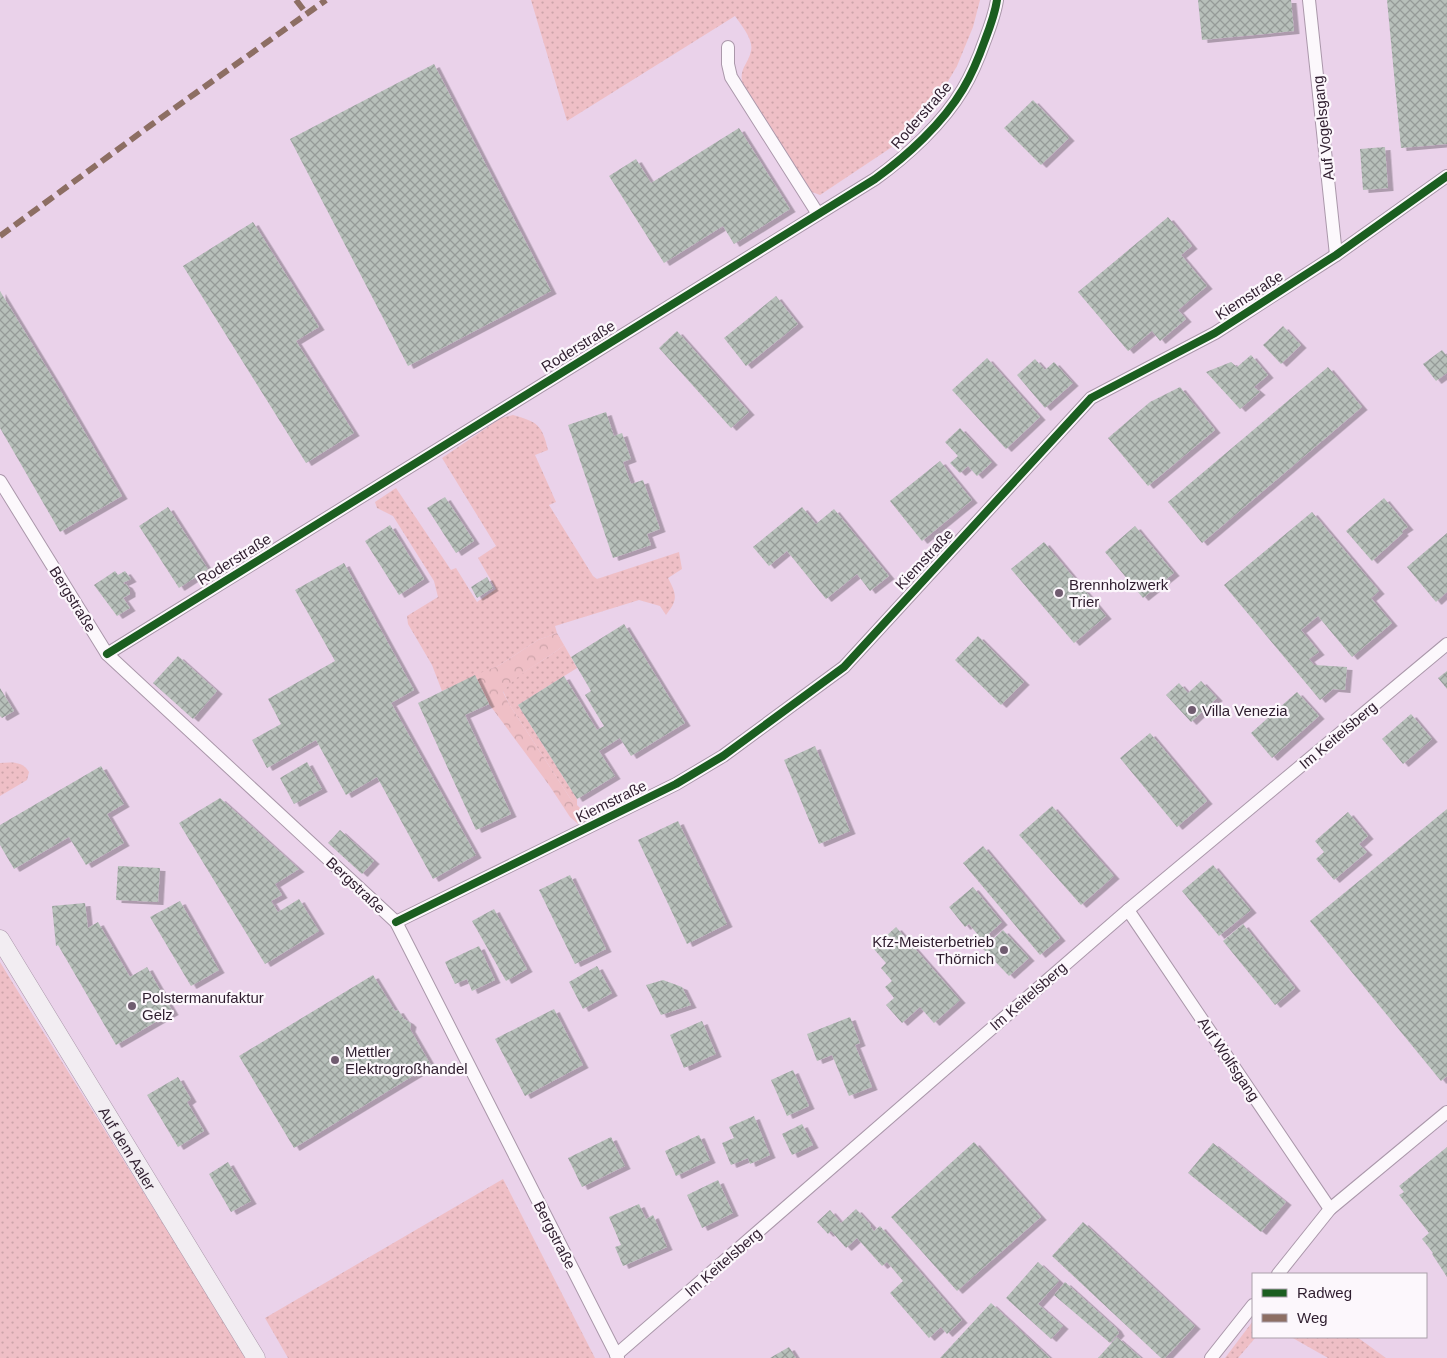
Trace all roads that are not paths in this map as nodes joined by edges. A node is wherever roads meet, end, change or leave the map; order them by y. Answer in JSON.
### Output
{"nodes":[{"id":1,"x":997,"y":0,"type":"edge"},
{"id":2,"x":1309,"y":0,"type":"edge"},
{"id":3,"x":728,"y":47,"type":"dead end"},
{"id":4,"x":1447,"y":176,"type":"edge"},
{"id":5,"x":818,"y":214,"type":"junction"},
{"id":6,"x":1336,"y":255,"type":"junction"},
{"id":7,"x":0,"y":481,"type":"edge"},
{"id":8,"x":1447,"y":644,"type":"edge"},
{"id":9,"x":107,"y":654,"type":"junction"},
{"id":10,"x":1128,"y":910,"type":"junction"},
{"id":11,"x":396,"y":922,"type":"junction"},
{"id":12,"x":0,"y":938,"type":"edge"},
{"id":13,"x":1447,"y":1112,"type":"edge"},
{"id":14,"x":1330,"y":1208,"type":"junction"},
{"id":15,"x":1279,"y":1273,"type":"edge"},
{"id":16,"x":1252,"y":1306,"type":"edge"},
{"id":17,"x":617,"y":1356,"type":"edge"},
{"id":18,"x":256,"y":1358,"type":"edge"},
{"id":19,"x":1211,"y":1358,"type":"edge"}],
"edges":[{"from":1,"to":5,"type":"street","name":"Roderstraße"},
{"from":2,"to":6,"type":"street","name":"Auf Vogelsgang"},
{"from":3,"to":5,"type":"street"},
{"from":4,"to":6,"type":"street","name":"Kiemstraße"},
{"from":5,"to":9,"type":"street","name":"Roderstraße"},
{"from":6,"to":11,"type":"street","name":"Kiemstraße"},
{"from":7,"to":9,"type":"street","name":"Bergstraße"},
{"from":8,"to":10,"type":"street","name":"Im Keitelsberg"},
{"from":9,"to":11,"type":"street","name":"Bergstraße"},
{"from":10,"to":14,"type":"street","name":"Auf Wolfsgang"},
{"from":10,"to":17,"type":"street","name":"Im Keitelsberg"},
{"from":11,"to":17,"type":"street","name":"Bergstraße"},
{"from":12,"to":18,"type":"street","name":"Auf dem Aaler"},
{"from":13,"to":14,"type":"street"},
{"from":14,"to":15,"type":"street"},
{"from":16,"to":19,"type":"street"}]}
